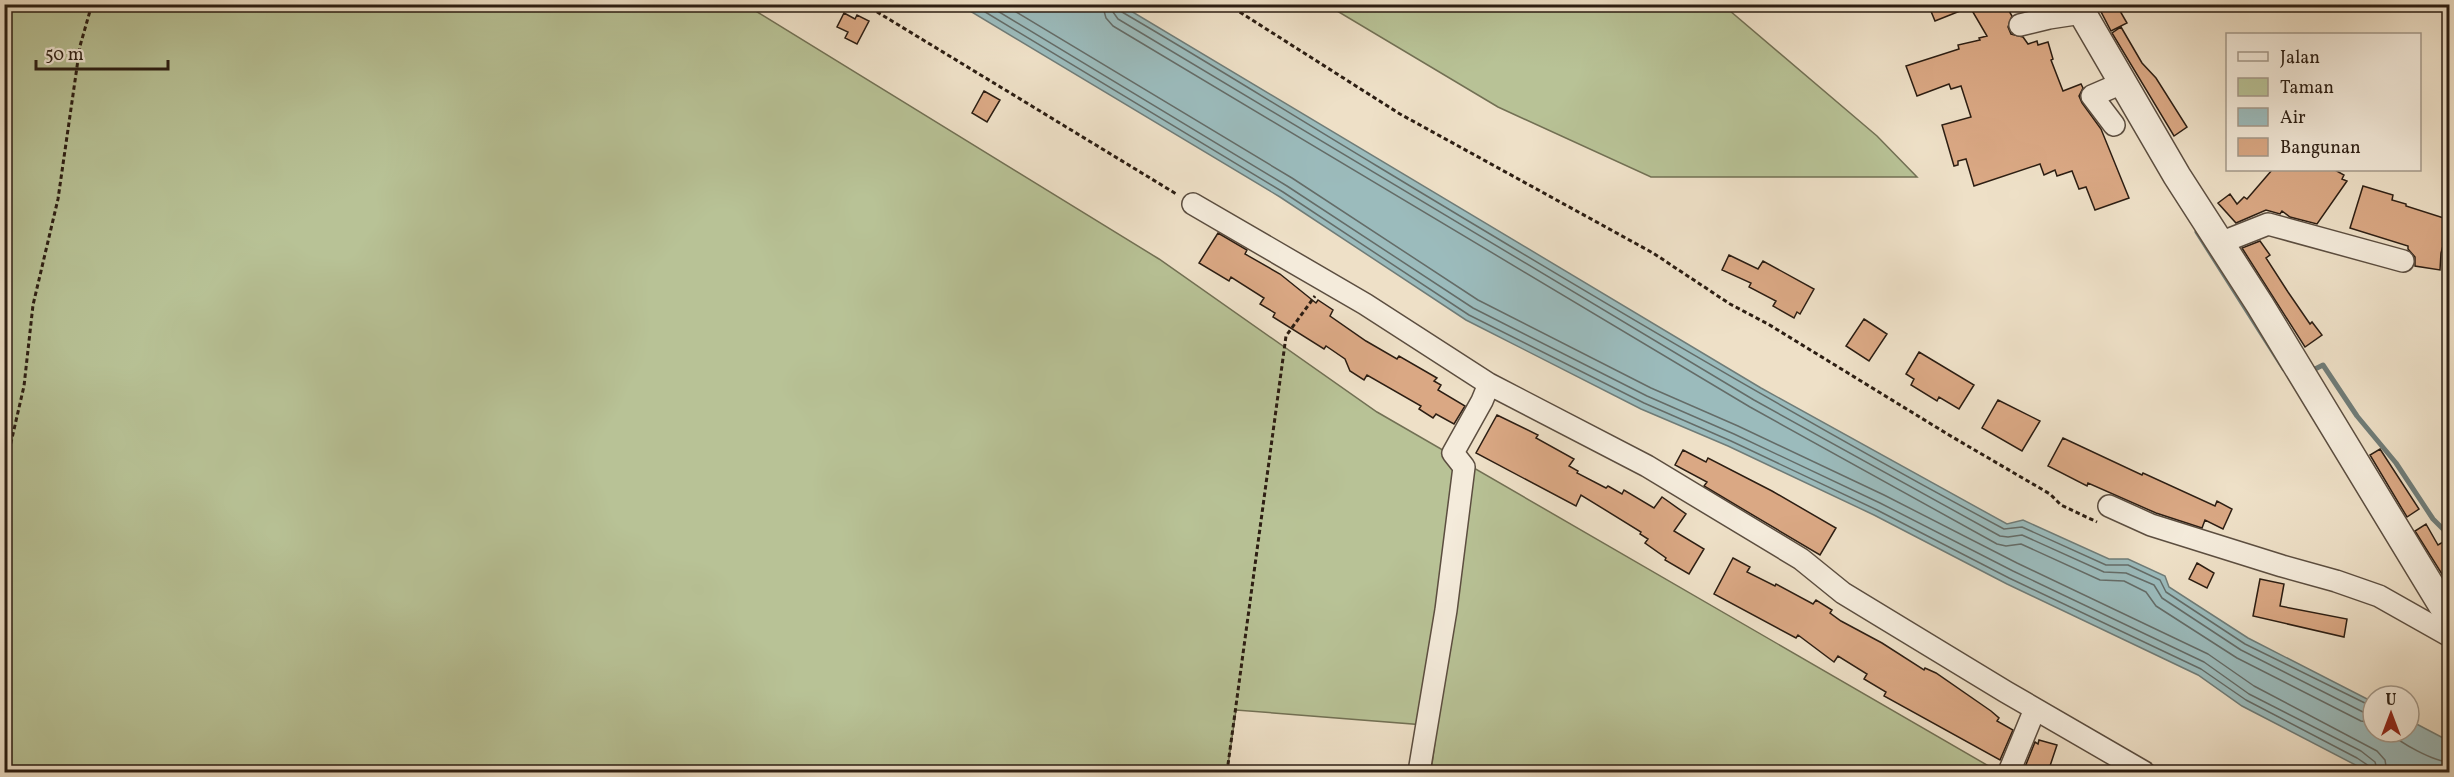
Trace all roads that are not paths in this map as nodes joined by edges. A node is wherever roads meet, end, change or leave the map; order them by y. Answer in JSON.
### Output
{"nodes":[{"id":1,"x":2078,"y":10,"type":"edge"},
{"id":2,"x":2020,"y":25,"type":"dead end"},
{"id":3,"x":2113,"y":86,"type":"junction"},
{"id":4,"x":2114,"y":125,"type":"dead end"},
{"id":5,"x":1193,"y":204,"type":"road end"},
{"id":6,"x":2220,"y":243,"type":"junction"},
{"id":7,"x":2403,"y":261,"type":"dead end"},
{"id":8,"x":1488,"y":384,"type":"junction"},
{"id":9,"x":2103,"y":514,"type":"road end"},
{"id":10,"x":2450,"y":618,"type":"edge"},
{"id":11,"x":2450,"y":636,"type":"edge"},
{"id":12,"x":2035,"y":709,"type":"junction"},
{"id":13,"x":1419,"y":772,"type":"edge"},
{"id":14,"x":2009,"y":772,"type":"edge"},
{"id":15,"x":2145,"y":772,"type":"edge"}],
"edges":[{"from":1,"to":2,"type":"street"},
{"from":1,"to":3,"type":"street"},
{"from":3,"to":4,"type":"street"},
{"from":3,"to":6,"type":"street"},
{"from":5,"to":8,"type":"street"},
{"from":6,"to":7,"type":"street"},
{"from":6,"to":10,"type":"street"},
{"from":8,"to":12,"type":"street"},
{"from":8,"to":13,"type":"street"},
{"from":9,"to":11,"type":"street"},
{"from":12,"to":14,"type":"street"},
{"from":12,"to":15,"type":"street"}]}
